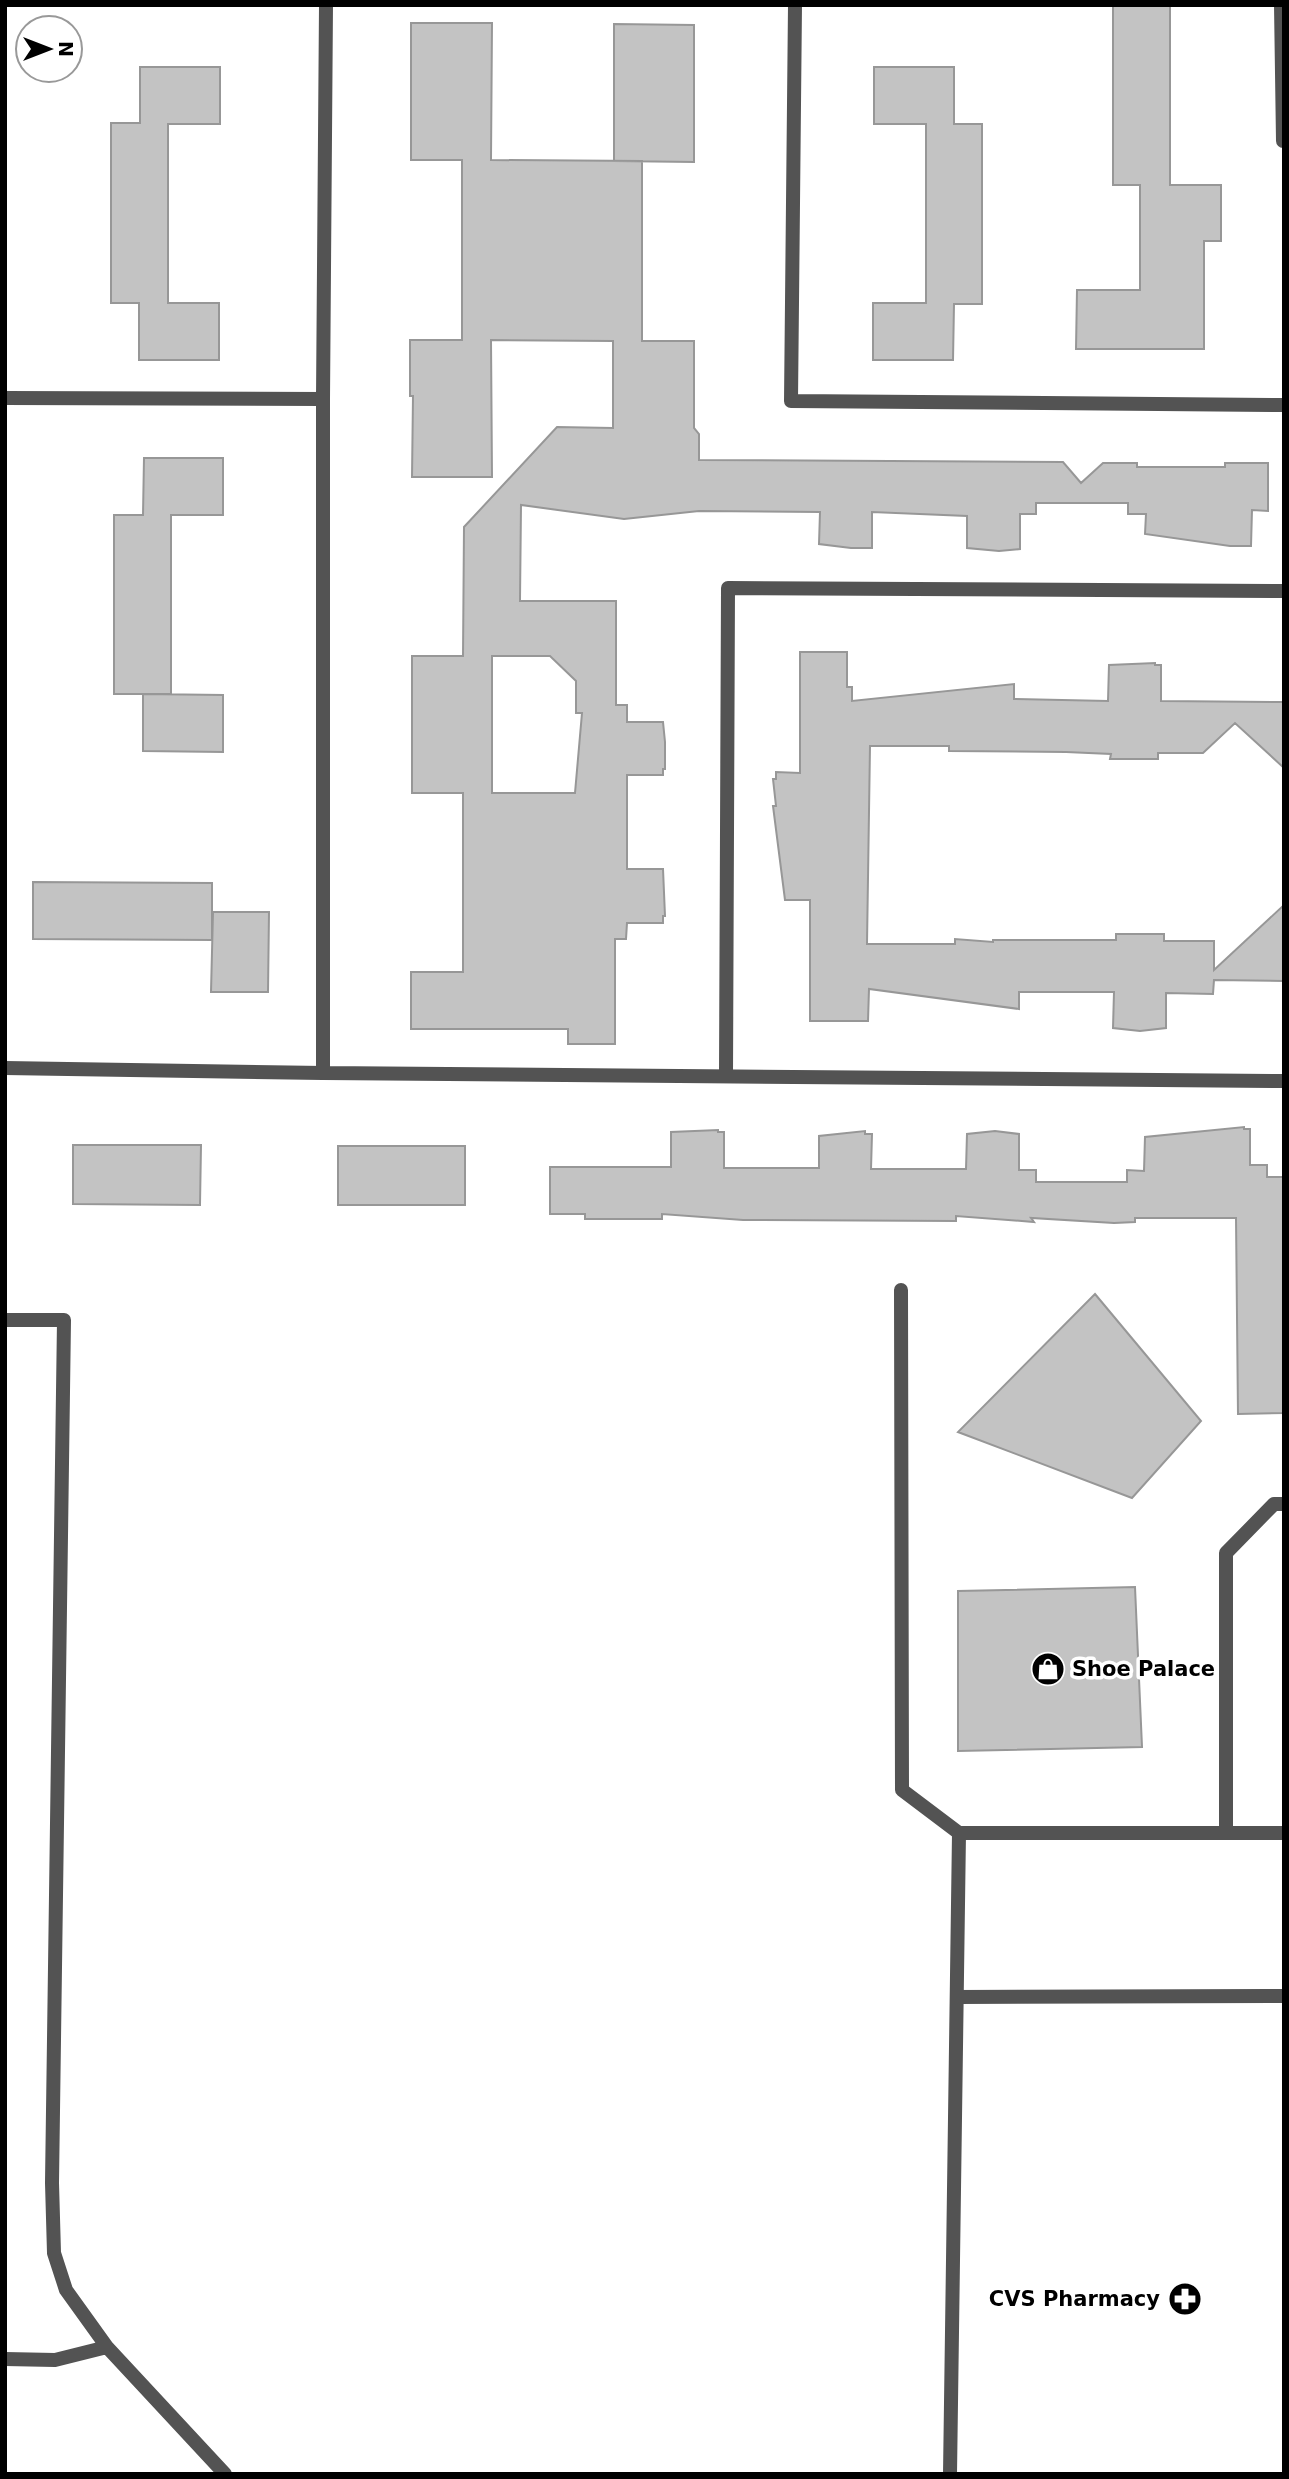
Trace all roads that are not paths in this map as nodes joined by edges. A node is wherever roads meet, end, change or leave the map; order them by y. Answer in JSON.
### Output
{"nodes":[{"id":1,"x":326,"y":5,"type":"edge"},
{"id":2,"x":794,"y":5,"type":"edge"},
{"id":3,"x":1281,"y":5,"type":"edge"},
{"id":4,"x":1283,"y":141,"type":"edge"},
{"id":5,"x":5,"y":398,"type":"edge"},
{"id":6,"x":323,"y":399,"type":"junction"},
{"id":7,"x":1284,"y":405,"type":"edge"},
{"id":8,"x":1284,"y":591,"type":"edge"},
{"id":9,"x":5,"y":1069,"type":"edge"},
{"id":10,"x":323,"y":1073,"type":"junction"},
{"id":11,"x":726,"y":1076,"type":"junction"},
{"id":12,"x":1284,"y":1081,"type":"edge"},
{"id":13,"x":901,"y":1290,"type":"dead end"},
{"id":14,"x":5,"y":1320,"type":"edge"},
{"id":15,"x":1284,"y":1504,"type":"edge"},
{"id":16,"x":959,"y":1833,"type":"junction"},
{"id":17,"x":1226,"y":1833,"type":"junction"},
{"id":18,"x":1284,"y":1833,"type":"edge"},
{"id":19,"x":1284,"y":1996,"type":"edge"},
{"id":20,"x":957,"y":1997,"type":"junction"},
{"id":21,"x":107,"y":2347,"type":"junction"},
{"id":22,"x":5,"y":2359,"type":"edge"},
{"id":23,"x":225,"y":2474,"type":"edge"},
{"id":24,"x":950,"y":2474,"type":"edge"}],
"edges":[{"from":1,"to":6,"type":"street"},
{"from":2,"to":7,"type":"street"},
{"from":3,"to":4,"type":"street"},
{"from":5,"to":6,"type":"street"},
{"from":6,"to":10,"type":"street"},
{"from":8,"to":11,"type":"street"},
{"from":9,"to":10,"type":"street"},
{"from":10,"to":11,"type":"street"},
{"from":11,"to":12,"type":"street"},
{"from":13,"to":16,"type":"street"},
{"from":14,"to":21,"type":"street"},
{"from":15,"to":17,"type":"street"},
{"from":16,"to":17,"type":"street"},
{"from":16,"to":20,"type":"street"},
{"from":17,"to":18,"type":"street"},
{"from":19,"to":20,"type":"street"},
{"from":20,"to":24,"type":"street"},
{"from":21,"to":22,"type":"street"},
{"from":21,"to":23,"type":"street"}]}
